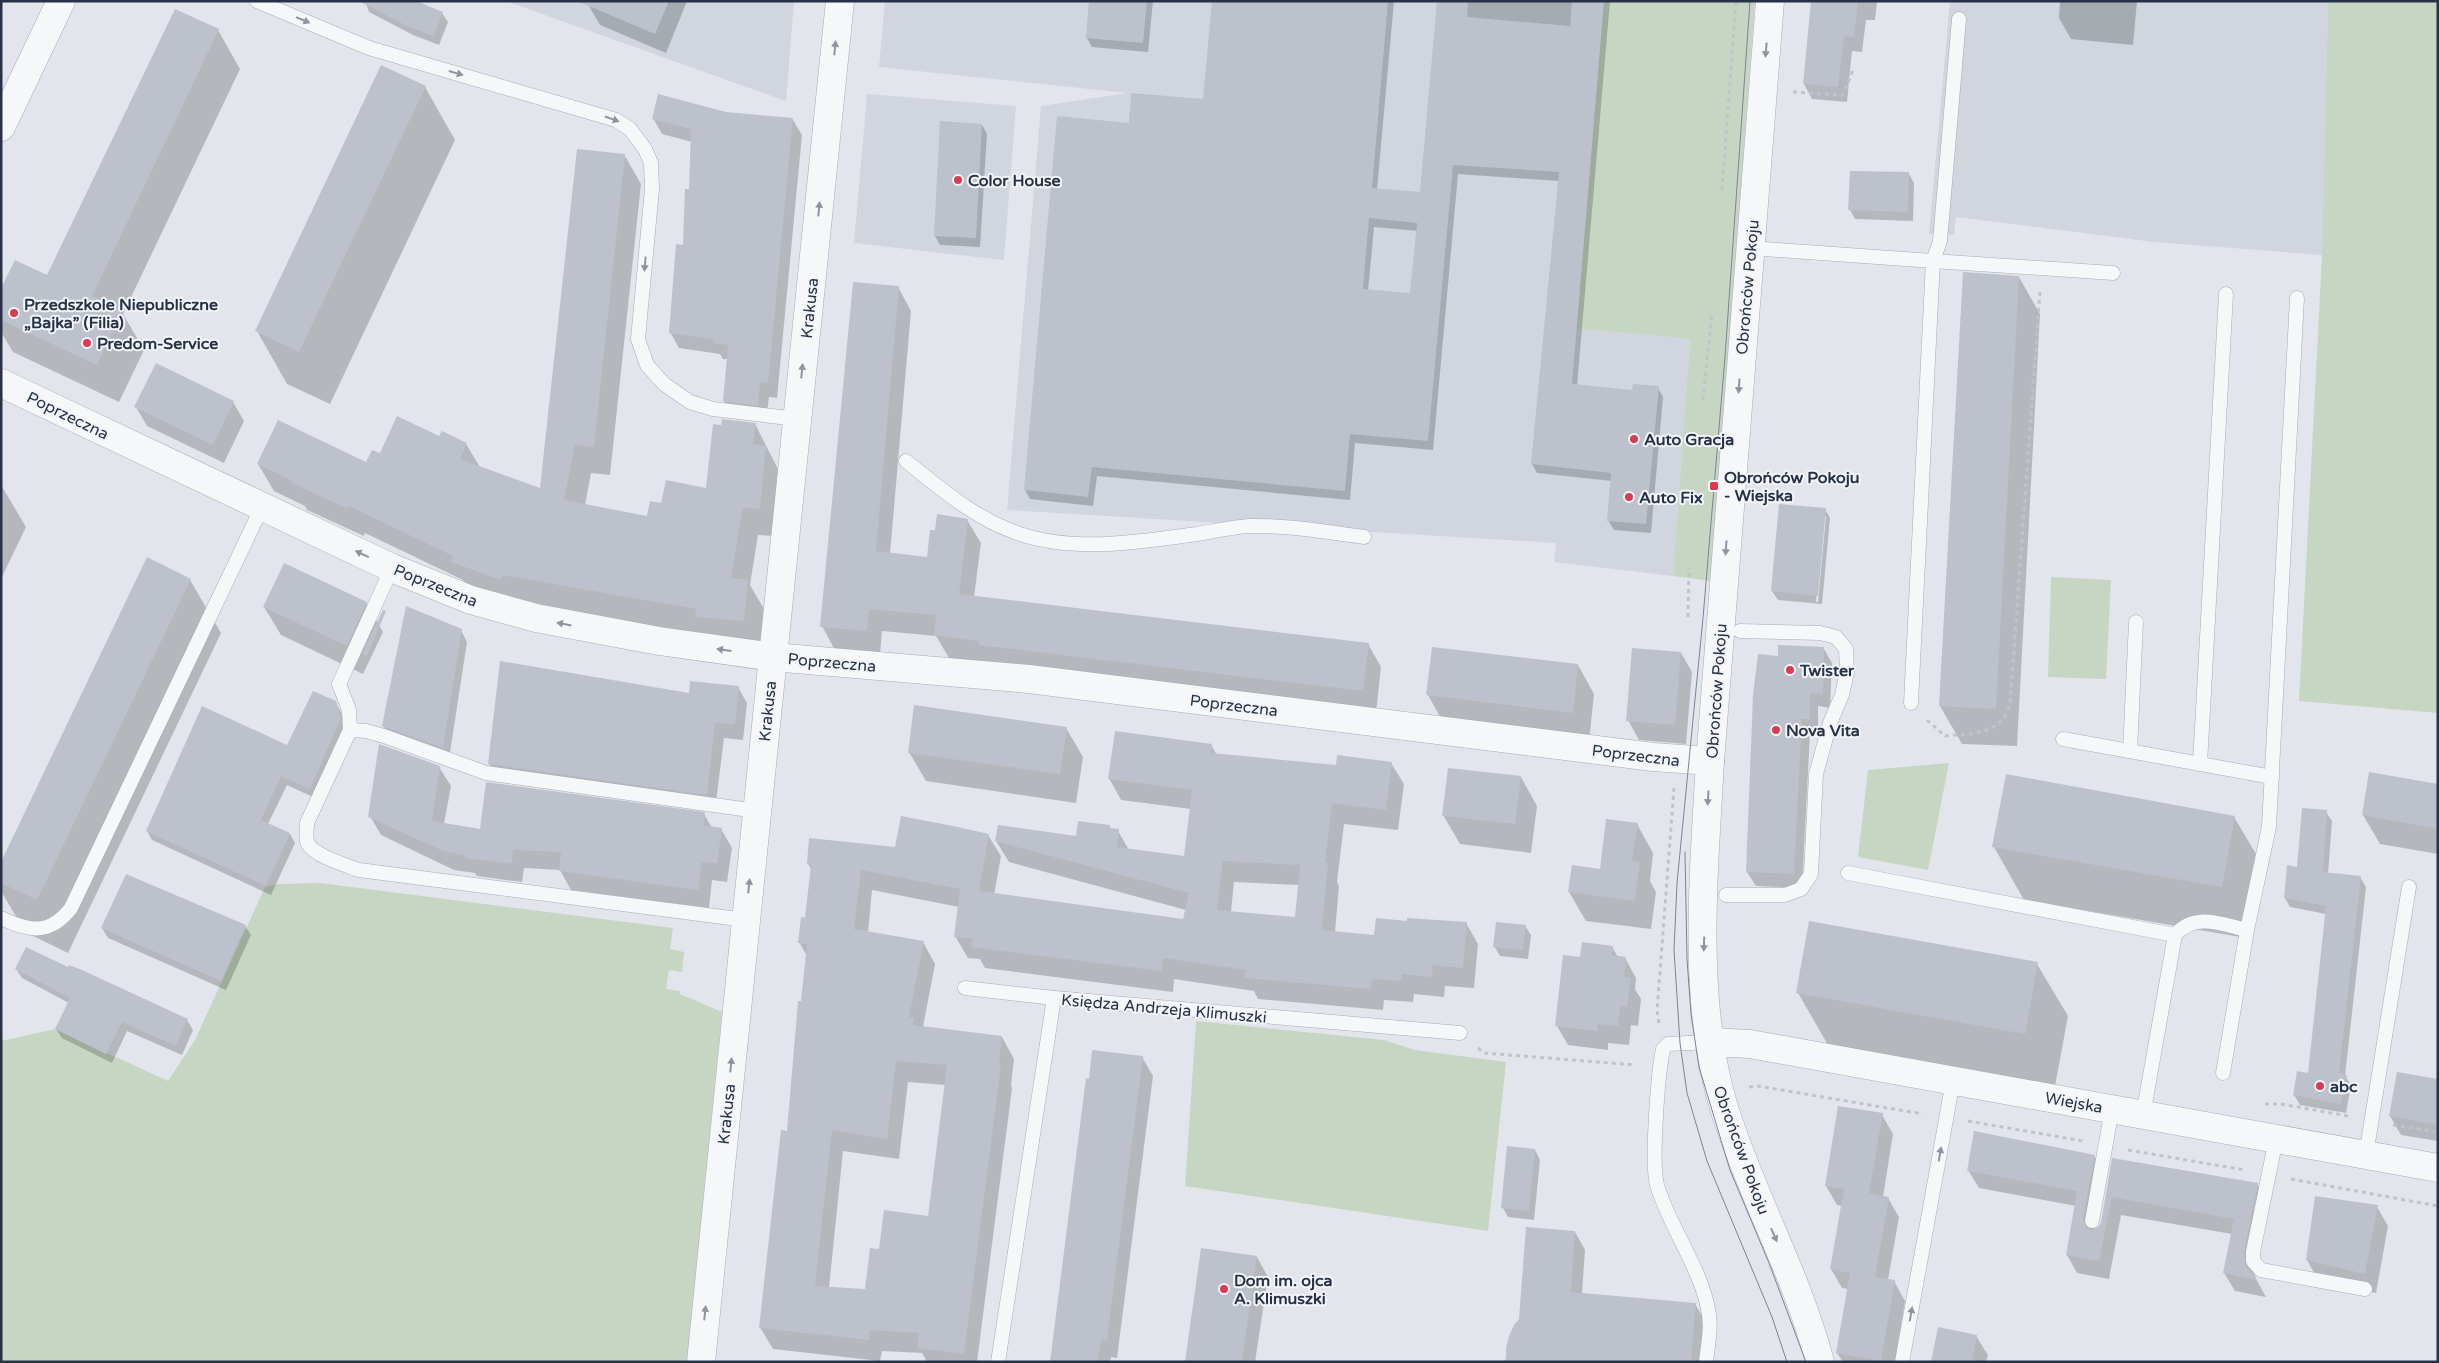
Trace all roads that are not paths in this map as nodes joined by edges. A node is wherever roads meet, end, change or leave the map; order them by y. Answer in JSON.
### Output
{"nodes":[{"id":1,"x":61,"y":1,"type":"edge"},
{"id":2,"x":258,"y":1,"type":"edge"},
{"id":3,"x":840,"y":1,"type":"edge"},
{"id":4,"x":1770,"y":1,"type":"edge"},
{"id":5,"x":1959,"y":20,"type":"dead end"},
{"id":6,"x":1,"y":127,"type":"edge"},
{"id":7,"x":1750,"y":248,"type":"junction"},
{"id":8,"x":1933,"y":261,"type":"junction"},
{"id":9,"x":2113,"y":272,"type":"dead end"},
{"id":10,"x":2226,"y":294,"type":"dead end"},
{"id":11,"x":2297,"y":298,"type":"dead end"},
{"id":12,"x":1,"y":382,"type":"edge"},
{"id":13,"x":797,"y":419,"type":"junction"},
{"id":14,"x":906,"y":460,"type":"dead end"},
{"id":15,"x":262,"y":507,"type":"junction"},
{"id":16,"x":1364,"y":537,"type":"dead end"},
{"id":17,"x":392,"y":568,"type":"junction"},
{"id":18,"x":2136,"y":622,"type":"dead end"},
{"id":19,"x":1740,"y":632,"type":"dead end"},
{"id":20,"x":773,"y":656,"type":"junction"},
{"id":21,"x":1911,"y":702,"type":"dead end"},
{"id":22,"x":350,"y":730,"type":"junction"},
{"id":23,"x":2063,"y":739,"type":"dead end"},
{"id":24,"x":2130,"y":751,"type":"junction"},
{"id":25,"x":1710,"y":761,"type":"junction"},
{"id":26,"x":2200,"y":764,"type":"junction"},
{"id":27,"x":2272,"y":776,"type":"junction"},
{"id":28,"x":757,"y":811,"type":"junction"},
{"id":29,"x":1848,"y":873,"type":"dead end"},
{"id":30,"x":2409,"y":887,"type":"dead end"},
{"id":31,"x":1726,"y":894,"type":"dead end"},
{"id":32,"x":1,"y":918,"type":"edge"},
{"id":33,"x":746,"y":920,"type":"junction"},
{"id":34,"x":2247,"y":930,"type":"junction"},
{"id":35,"x":2175,"y":935,"type":"junction"},
{"id":36,"x":965,"y":988,"type":"dead end"},
{"id":37,"x":1054,"y":998,"type":"junction"},
{"id":38,"x":1460,"y":1033,"type":"road end"},
{"id":39,"x":1709,"y":1042,"type":"junction"},
{"id":40,"x":2223,"y":1074,"type":"dead end"},
{"id":41,"x":1953,"y":1081,"type":"junction"},
{"id":42,"x":2112,"y":1109,"type":"junction"},
{"id":43,"x":2143,"y":1115,"type":"junction"},
{"id":44,"x":2276,"y":1139,"type":"junction"},
{"id":45,"x":2366,"y":1155,"type":"junction"},
{"id":46,"x":2438,"y":1168,"type":"edge"},
{"id":47,"x":2092,"y":1221,"type":"dead end"},
{"id":48,"x":2366,"y":1289,"type":"dead end"},
{"id":49,"x":700,"y":1362,"type":"edge"},
{"id":50,"x":998,"y":1362,"type":"edge"},
{"id":51,"x":1706,"y":1362,"type":"edge"},
{"id":52,"x":1820,"y":1362,"type":"edge"},
{"id":53,"x":1902,"y":1362,"type":"edge"}],
"edges":[{"from":1,"to":6,"type":"street"},
{"from":2,"to":13,"type":"lane","one_way":true},
{"from":13,"to":3,"type":"street","name":"Krakusa","one_way":true},
{"from":4,"to":7,"type":"street","name":"Obrońców Pokoju","one_way":true},
{"from":5,"to":8,"type":"lane"},
{"from":7,"to":8,"type":"lane"},
{"from":7,"to":25,"type":"street","name":"Obrońców Pokoju","one_way":true},
{"from":8,"to":9,"type":"lane"},
{"from":8,"to":21,"type":"lane"},
{"from":10,"to":26,"type":"lane"},
{"from":11,"to":27,"type":"lane"},
{"from":12,"to":15,"type":"street","name":"Poprzeczna"},
{"from":13,"to":20,"type":"street","name":"Krakusa"},
{"from":14,"to":16,"type":"lane"},
{"from":17,"to":15,"type":"street","name":"Poprzeczna","one_way":true},
{"from":15,"to":32,"type":"lane"},
{"from":20,"to":17,"type":"street","name":"Poprzeczna","one_way":true},
{"from":17,"to":22,"type":"lane"},
{"from":18,"to":24,"type":"lane"},
{"from":19,"to":31,"type":"lane"},
{"from":20,"to":25,"type":"street","name":"Poprzeczna"},
{"from":20,"to":28,"type":"street","name":"Krakusa"},
{"from":22,"to":28,"type":"lane"},
{"from":22,"to":33,"type":"lane"},
{"from":23,"to":24,"type":"lane"},
{"from":24,"to":26,"type":"lane"},
{"from":25,"to":39,"type":"street","name":"Obrońców Pokoju","one_way":true},
{"from":26,"to":27,"type":"lane"},
{"from":27,"to":34,"type":"lane"},
{"from":33,"to":28,"type":"street","name":"Krakusa","one_way":true},
{"from":29,"to":35,"type":"lane"},
{"from":30,"to":45,"type":"lane"},
{"from":49,"to":33,"type":"street","name":"Krakusa","one_way":true},
{"from":34,"to":35,"type":"lane"},
{"from":34,"to":40,"type":"lane"},
{"from":35,"to":43,"type":"lane"},
{"from":36,"to":37,"type":"lane"},
{"from":37,"to":38,"type":"lane","name":"Księdza Andrzeja Klimuszki"},
{"from":37,"to":50,"type":"lane","name":"Księdza Andrzeja Klimuszki"},
{"from":39,"to":41,"type":"street","name":"Wiejska"},
{"from":39,"to":51,"type":"lane"},
{"from":39,"to":52,"type":"street","name":"Obrońców Pokoju","one_way":true},
{"from":41,"to":42,"type":"street","name":"Wiejska"},
{"from":53,"to":41,"type":"lane","one_way":true},
{"from":42,"to":43,"type":"street","name":"Wiejska"},
{"from":42,"to":47,"type":"lane"},
{"from":43,"to":44,"type":"street","name":"Wiejska"},
{"from":44,"to":45,"type":"street","name":"Wiejska"},
{"from":44,"to":48,"type":"lane"},
{"from":45,"to":46,"type":"street","name":"Wiejska"}]}
